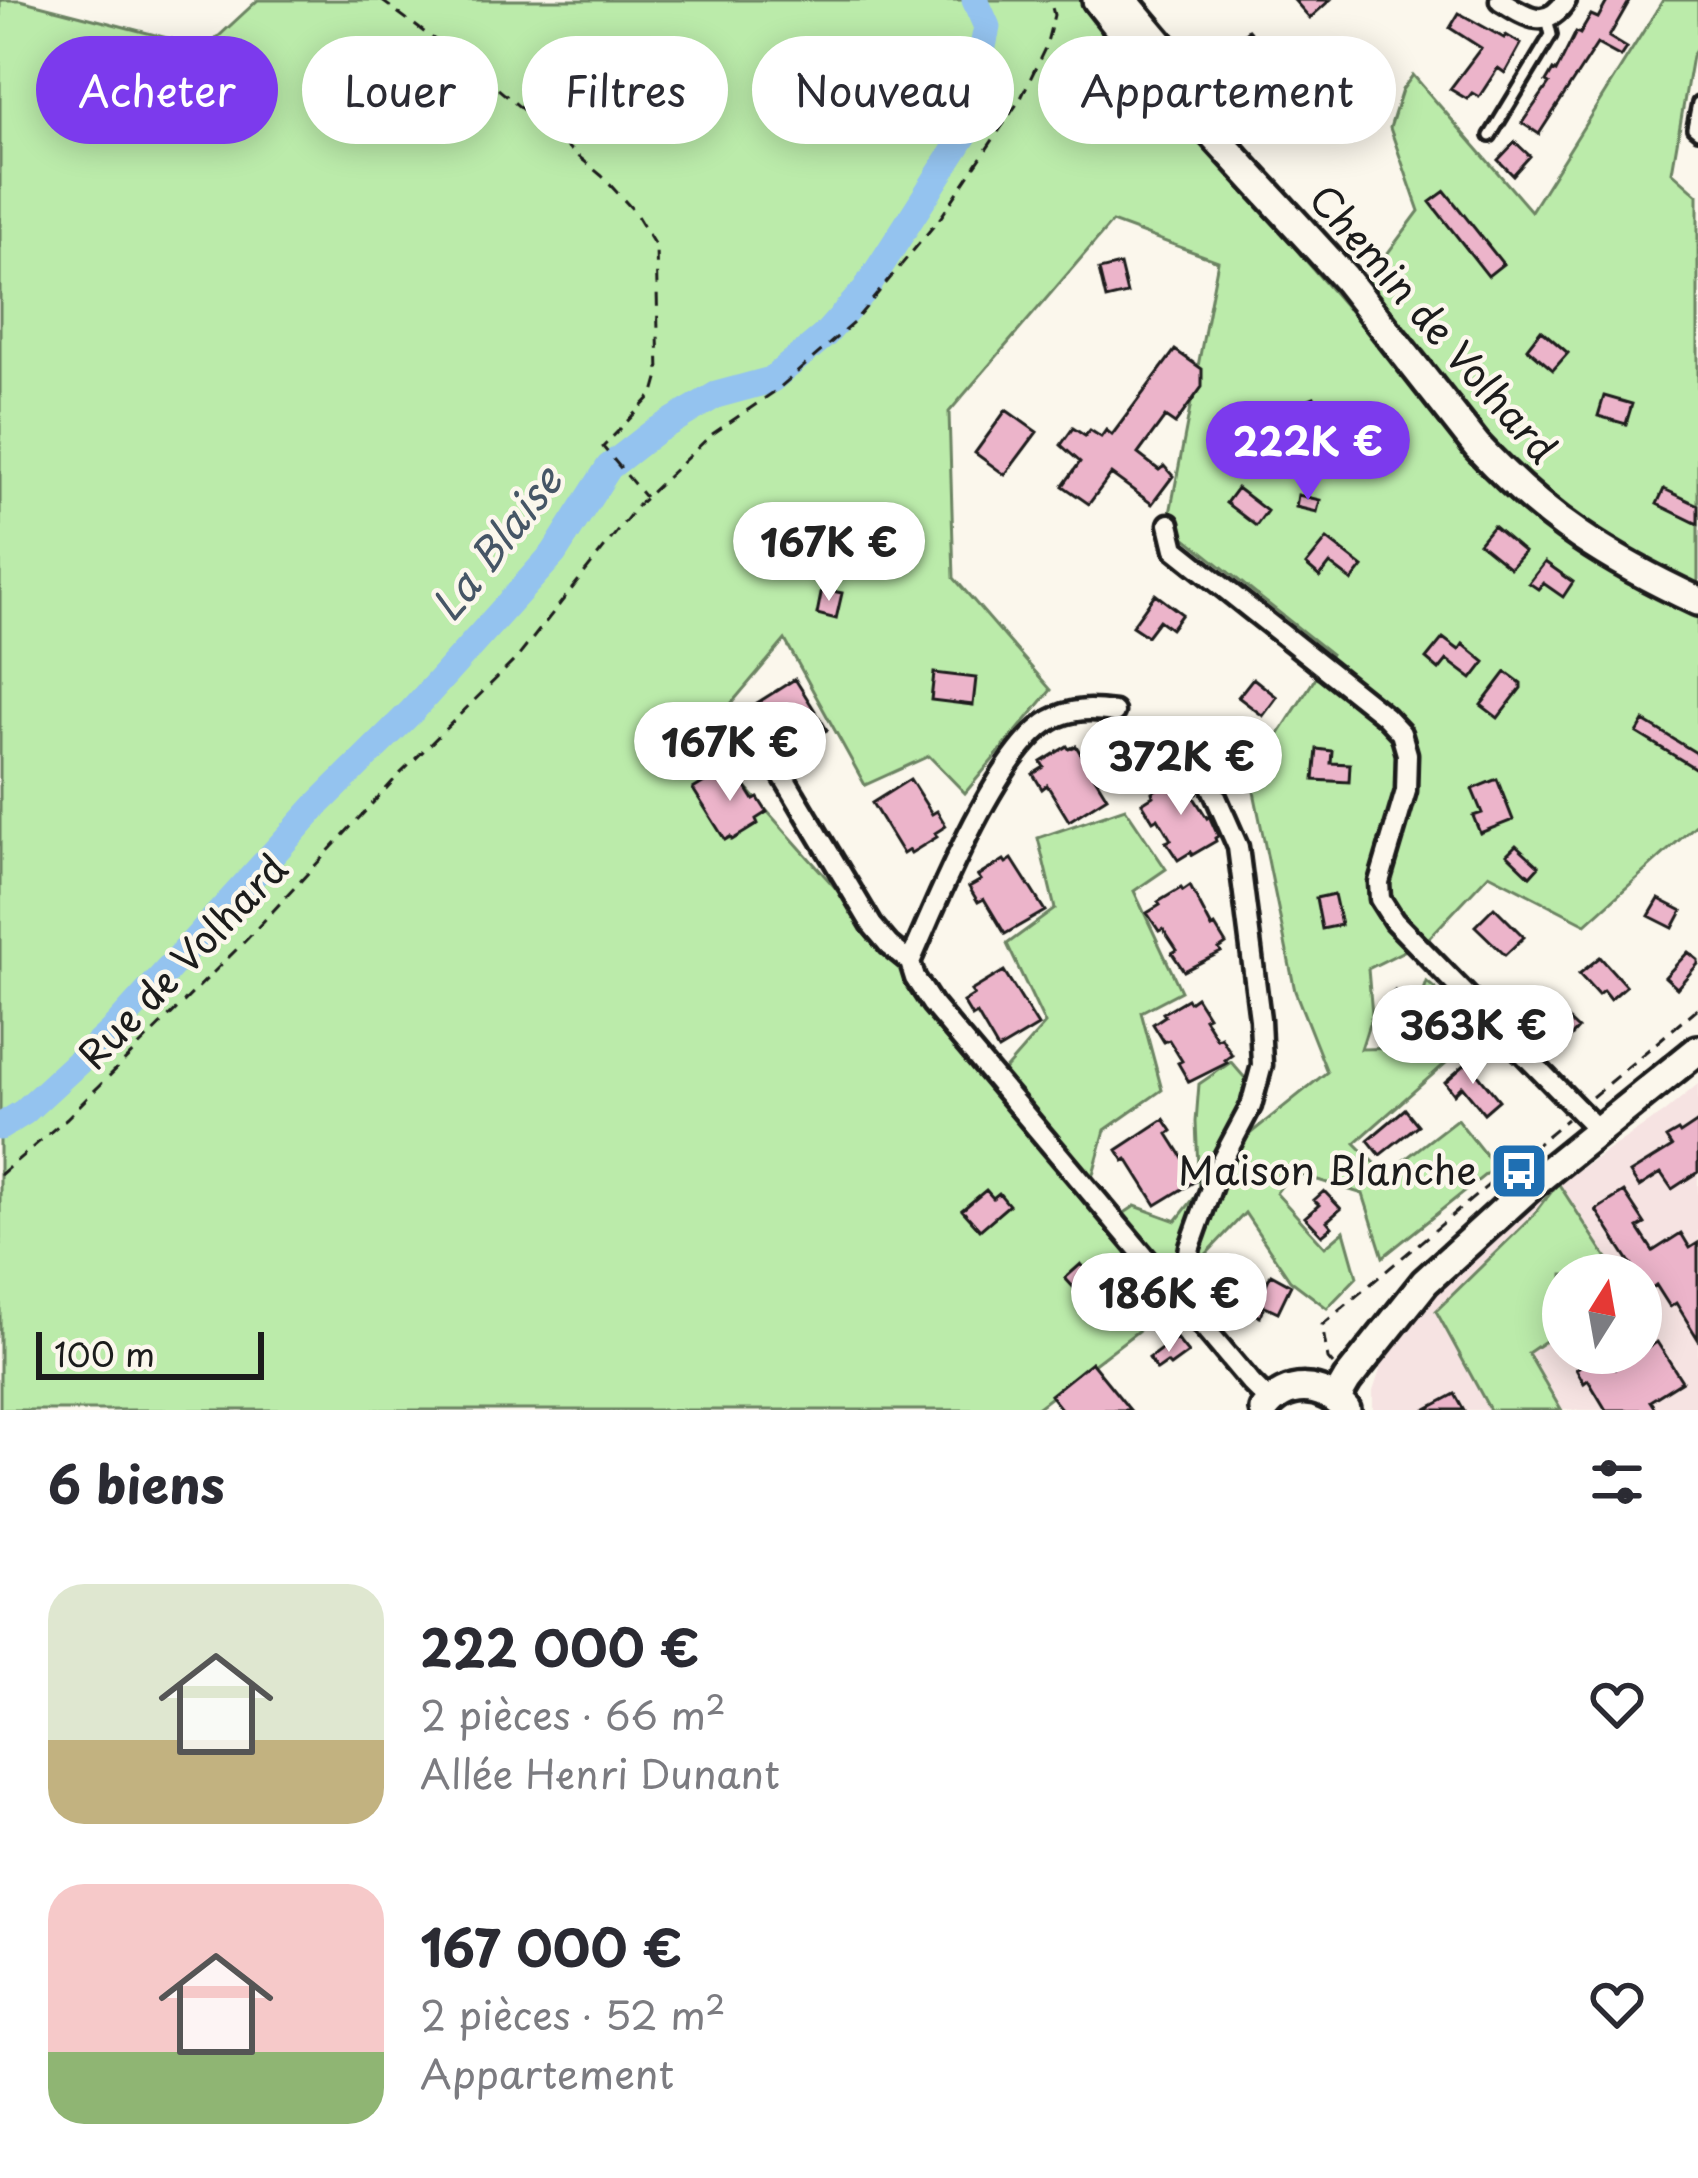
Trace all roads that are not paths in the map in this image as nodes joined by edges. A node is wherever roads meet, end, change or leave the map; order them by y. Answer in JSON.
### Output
{"nodes":[{"id":1,"x":1097,"y":0,"type":"edge"},
{"id":2,"x":1123,"y":0,"type":"edge"},
{"id":3,"x":1500,"y":0,"type":"edge"},
{"id":4,"x":1566,"y":0,"type":"edge"},
{"id":5,"x":1547,"y":18,"type":"junction"},
{"id":6,"x":1698,"y":103,"type":"edge"},
{"id":7,"x":1698,"y":132,"type":"edge"},
{"id":8,"x":1490,"y":136,"type":"dead end"},
{"id":9,"x":1168,"y":524,"type":"dead end"},
{"id":10,"x":1698,"y":583,"type":"edge"},
{"id":11,"x":1698,"y":601,"type":"edge"},
{"id":12,"x":1114,"y":712,"type":"dead end"},
{"id":13,"x":1169,"y":735,"type":"dead end"},
{"id":14,"x":774,"y":761,"type":"dead end"},
{"id":15,"x":910,"y":962,"type":"junction"},
{"id":16,"x":1698,"y":1050,"type":"edge"},
{"id":17,"x":1598,"y":1130,"type":"junction"},
{"id":18,"x":1180,"y":1300,"type":"junction"},
{"id":19,"x":1343,"y":1396,"type":"edge"},
{"id":20,"x":1267,"y":1406,"type":"edge"}],
"edges":[{"from":1,"to":11,"type":"main road","name":"Chemin de Volhard"},
{"from":2,"to":10,"type":"main road","name":"Chemin de Volhard"},
{"from":3,"to":5,"type":"street"},
{"from":4,"to":5,"type":"street"},
{"from":5,"to":8,"type":"lane"},
{"from":6,"to":7,"type":"lane"},
{"from":9,"to":17,"type":"street"},
{"from":12,"to":15,"type":"street"},
{"from":13,"to":18,"type":"street"},
{"from":14,"to":15,"type":"street"},
{"from":15,"to":18,"type":"street"},
{"from":16,"to":17,"type":"main road"},
{"from":17,"to":19,"type":"main road"},
{"from":18,"to":20,"type":"street"},
{"from":19,"to":20,"type":"main road"}]}
